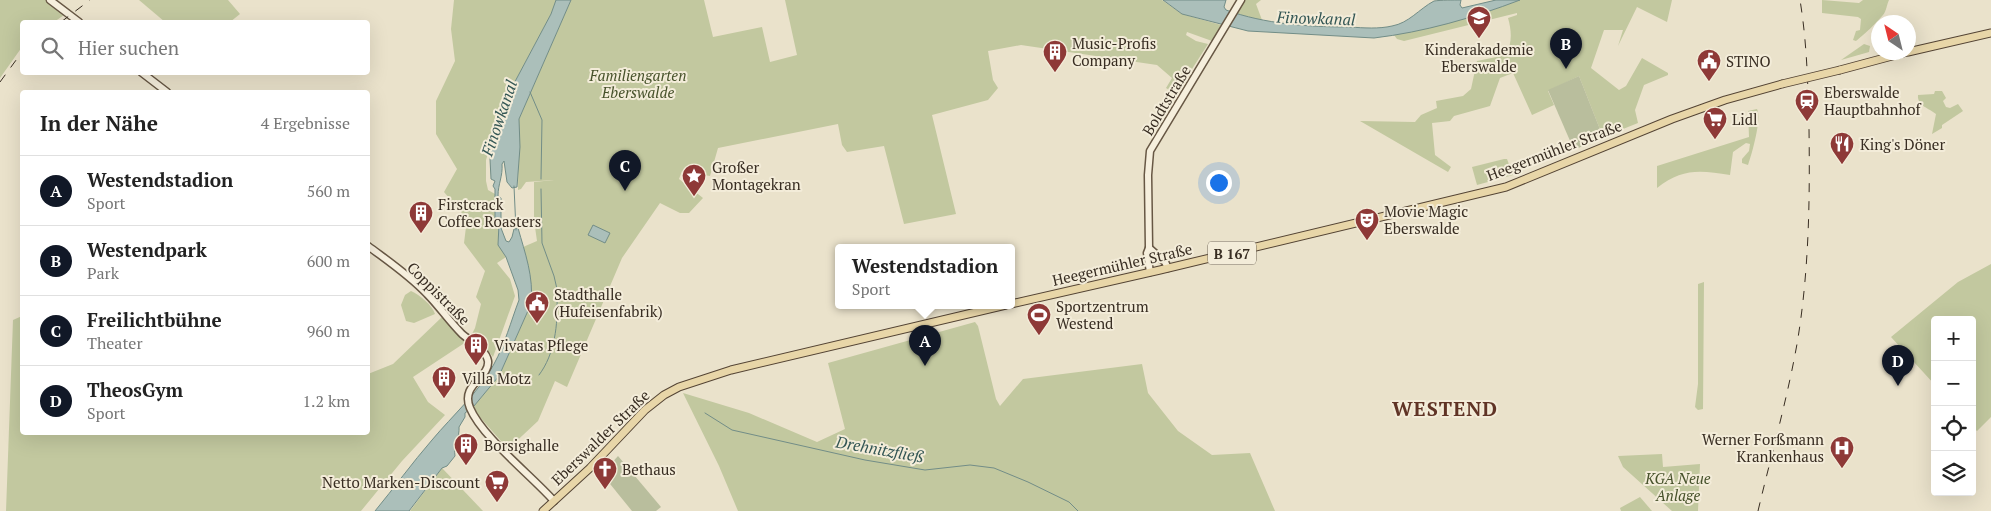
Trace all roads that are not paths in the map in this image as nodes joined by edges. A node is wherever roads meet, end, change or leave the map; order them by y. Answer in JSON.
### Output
{"nodes":[{"id":1,"x":50,"y":0,"type":"edge"},
{"id":2,"x":1241,"y":0,"type":"edge"},
{"id":3,"x":76,"y":20,"type":"edge"},
{"id":4,"x":1991,"y":33,"type":"edge"},
{"id":5,"x":1916,"y":50,"type":"edge"},
{"id":6,"x":1878,"y":60,"type":"edge"},
{"id":7,"x":146,"y":75,"type":"edge"},
{"id":8,"x":164,"y":90,"type":"edge"},
{"id":9,"x":370,"y":248,"type":"edge"},
{"id":10,"x":1149,"y":248,"type":"junction"},
{"id":11,"x":1168,"y":268,"type":"junction"},
{"id":12,"x":1150,"y":272,"type":"junction"},
{"id":13,"x":1015,"y":303,"type":"edge"},
{"id":14,"x":989,"y":309,"type":"edge"},
{"id":15,"x":554,"y":501,"type":"junction"},
{"id":16,"x":543,"y":511,"type":"edge"}],
"edges":[{"from":1,"to":3,"type":"main road"},
{"from":2,"to":10,"type":"main road","name":"Boldtstraße"},
{"from":4,"to":5,"type":"main road","number":"B 167"},
{"from":6,"to":11,"type":"main road","name":"Heegermühler Straße","number":"B 167","bridge":true},
{"from":7,"to":8,"type":"main road"},
{"from":9,"to":15,"type":"main road","name":"Coppistraße"},
{"from":10,"to":11,"type":"main road"},
{"from":10,"to":12,"type":"main road","name":"Boldtstraße"},
{"from":11,"to":12,"type":"main road","name":"Heegermühler Straße","number":"B 167"},
{"from":12,"to":13,"type":"main road","name":"Heegermühler Straße","number":"B 167"},
{"from":14,"to":15,"type":"main road","name":"Eberswalder Straße"},
{"from":15,"to":16,"type":"main road","name":"Eberswalder Straße"}]}
